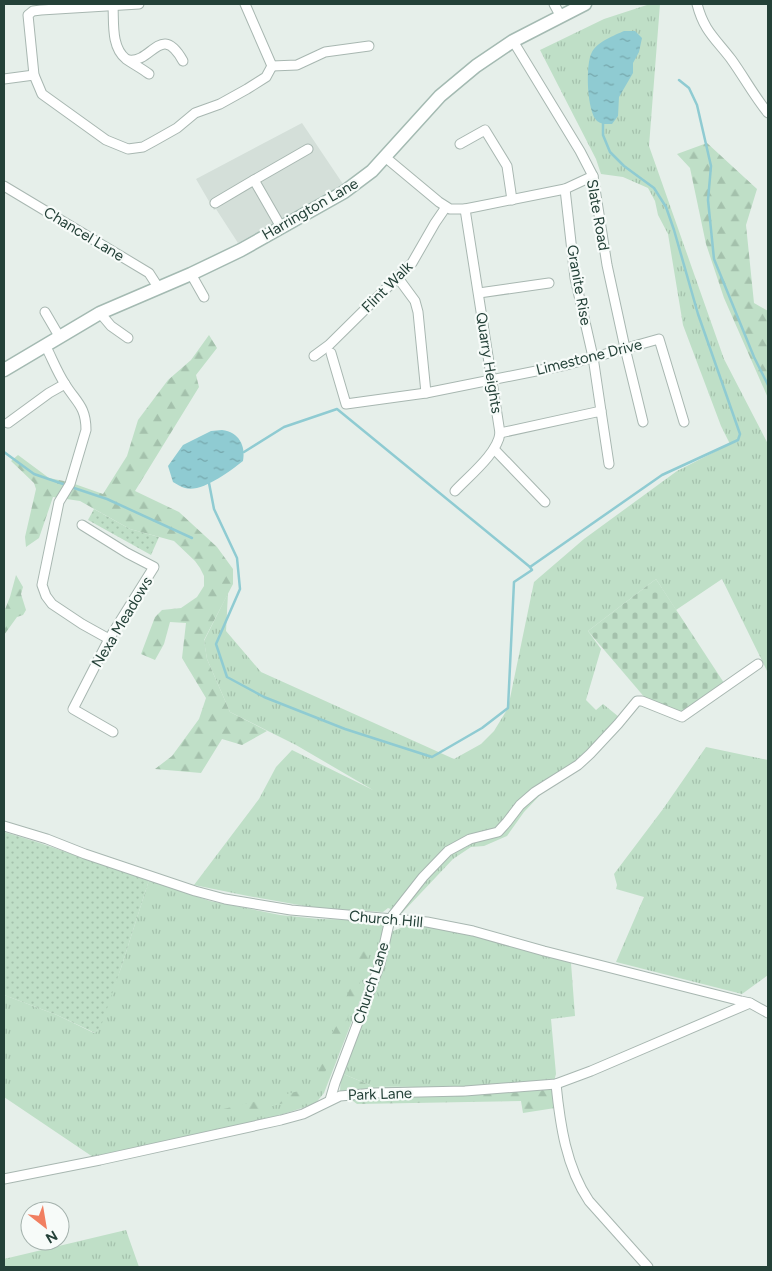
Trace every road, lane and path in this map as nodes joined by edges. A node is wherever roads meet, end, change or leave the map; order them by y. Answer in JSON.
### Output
{"nodes":[{"id":1,"x":139,"y":4,"type":"edge"},
{"id":2,"x":245,"y":4,"type":"edge"},
{"id":3,"x":585,"y":4,"type":"edge"},
{"id":4,"x":697,"y":4,"type":"edge"},
{"id":5,"x":113,"y":6,"type":"junction"},
{"id":6,"x":40,"y":7,"type":"edge"},
{"id":7,"x":557,"y":10,"type":"edge"},
{"id":8,"x":513,"y":41,"type":"junction"},
{"id":9,"x":369,"y":46,"type":"dead end"},
{"id":10,"x":126,"y":59,"type":"junction"},
{"id":11,"x":183,"y":61,"type":"dead end"},
{"id":12,"x":272,"y":66,"type":"junction"},
{"id":13,"x":149,"y":74,"type":"dead end"},
{"id":14,"x":34,"y":75,"type":"junction"},
{"id":15,"x":4,"y":79,"type":"edge"},
{"id":16,"x":768,"y":113,"type":"edge"},
{"id":17,"x":460,"y":144,"type":"dead end"},
{"id":18,"x":308,"y":149,"type":"dead end"},
{"id":19,"x":385,"y":157,"type":"junction"},
{"id":20,"x":593,"y":176,"type":"junction"},
{"id":21,"x":254,"y":180,"type":"junction"},
{"id":22,"x":4,"y":186,"type":"edge"},
{"id":23,"x":565,"y":189,"type":"junction"},
{"id":24,"x":512,"y":200,"type":"junction"},
{"id":25,"x":215,"y":203,"type":"dead end"},
{"id":26,"x":446,"y":207,"type":"junction"},
{"id":27,"x":465,"y":209,"type":"junction"},
{"id":28,"x":281,"y":227,"type":"junction"},
{"id":29,"x":191,"y":274,"type":"junction"},
{"id":30,"x":401,"y":282,"type":"dead end"},
{"id":31,"x":549,"y":283,"type":"dead end"},
{"id":32,"x":158,"y":287,"type":"junction"},
{"id":33,"x":479,"y":293,"type":"junction"},
{"id":34,"x":204,"y":296,"type":"dead end"},
{"id":35,"x":45,"y":312,"type":"dead end"},
{"id":36,"x":100,"y":313,"type":"junction"},
{"id":37,"x":59,"y":336,"type":"junction"},
{"id":38,"x":128,"y":338,"type":"dead end"},
{"id":39,"x":45,"y":345,"type":"junction"},
{"id":40,"x":625,"y":348,"type":"junction"},
{"id":41,"x":331,"y":353,"type":"dead end"},
{"id":42,"x":314,"y":356,"type":"dead end"},
{"id":43,"x":594,"y":357,"type":"junction"},
{"id":44,"x":4,"y":370,"type":"edge"},
{"id":45,"x":492,"y":379,"type":"junction"},
{"id":46,"x":65,"y":384,"type":"junction"},
{"id":47,"x":426,"y":392,"type":"junction"},
{"id":48,"x":601,"y":411,"type":"junction"},
{"id":49,"x":8,"y":422,"type":"dead end"},
{"id":50,"x":643,"y":422,"type":"dead end"},
{"id":51,"x":684,"y":422,"type":"dead end"},
{"id":52,"x":500,"y":433,"type":"junction"},
{"id":53,"x":494,"y":449,"type":"junction"},
{"id":54,"x":609,"y":464,"type":"dead end"},
{"id":55,"x":456,"y":491,"type":"dead end"},
{"id":56,"x":545,"y":502,"type":"dead end"},
{"id":57,"x":82,"y":525,"type":"dead end"},
{"id":58,"x":109,"y":639,"type":"junction"},
{"id":59,"x":758,"y":664,"type":"dead end"},
{"id":60,"x":113,"y":732,"type":"dead end"},
{"id":61,"x":4,"y":826,"type":"edge"},
{"id":62,"x":390,"y":919,"type":"junction"},
{"id":63,"x":750,"y":1003,"type":"junction"},
{"id":64,"x":768,"y":1013,"type":"edge"},
{"id":65,"x":556,"y":1084,"type":"junction"},
{"id":66,"x":330,"y":1100,"type":"junction"},
{"id":67,"x":4,"y":1179,"type":"edge"},
{"id":68,"x":648,"y":1267,"type":"edge"}],
"edges":[{"from":1,"to":5,"type":"street"},
{"from":2,"to":12,"type":"street"},
{"from":3,"to":7,"type":"street","name":"Harrington Lane"},
{"from":4,"to":16,"type":"street"},
{"from":5,"to":6,"type":"street"},
{"from":5,"to":10,"type":"street"},
{"from":6,"to":14,"type":"street"},
{"from":7,"to":8,"type":"street","name":"Harrington Lane"},
{"from":8,"to":19,"type":"street","name":"Harrington Lane"},
{"from":8,"to":20,"type":"street","name":"Slate Road"},
{"from":9,"to":12,"type":"street"},
{"from":10,"to":11,"type":"street"},
{"from":10,"to":13,"type":"street"},
{"from":12,"to":14,"type":"street"},
{"from":14,"to":15,"type":"street"},
{"from":17,"to":24,"type":"street"},
{"from":18,"to":21,"type":"street"},
{"from":19,"to":26,"type":"street"},
{"from":19,"to":28,"type":"street","name":"Harrington Lane"},
{"from":20,"to":23,"type":"street"},
{"from":20,"to":40,"type":"street","name":"Slate Road"},
{"from":21,"to":25,"type":"street"},
{"from":21,"to":28,"type":"street"},
{"from":22,"to":32,"type":"street","name":"Chancel Lane"},
{"from":23,"to":24,"type":"street"},
{"from":23,"to":43,"type":"street","name":"Granite Rise"},
{"from":24,"to":27,"type":"street"},
{"from":26,"to":27,"type":"street"},
{"from":26,"to":42,"type":"street","name":"Flint Walk"},
{"from":27,"to":33,"type":"street","name":"Quarry Heights"},
{"from":28,"to":29,"type":"street","name":"Harrington Lane"},
{"from":29,"to":32,"type":"street","name":"Harrington Lane"},
{"from":29,"to":34,"type":"street"},
{"from":30,"to":47,"type":"street"},
{"from":31,"to":33,"type":"street","name":"Quarry Heights"},
{"from":32,"to":36,"type":"street","name":"Harrington Lane"},
{"from":33,"to":45,"type":"street","name":"Quarry Heights"},
{"from":35,"to":37,"type":"street"},
{"from":36,"to":37,"type":"street","name":"Harrington Lane"},
{"from":36,"to":38,"type":"street"},
{"from":37,"to":39,"type":"street","name":"Harrington Lane"},
{"from":39,"to":44,"type":"street","name":"Harrington Lane"},
{"from":39,"to":46,"type":"street"},
{"from":40,"to":43,"type":"street","name":"Limestone Drive"},
{"from":40,"to":50,"type":"street","name":"Slate Road"},
{"from":40,"to":51,"type":"street","name":"Limestone Drive"},
{"from":41,"to":47,"type":"street","name":"Limestone Drive"},
{"from":43,"to":45,"type":"street","name":"Limestone Drive"},
{"from":43,"to":48,"type":"street","name":"Granite Rise"},
{"from":45,"to":47,"type":"street","name":"Limestone Drive"},
{"from":45,"to":52,"type":"street","name":"Quarry Heights"},
{"from":46,"to":49,"type":"street"},
{"from":46,"to":58,"type":"street"},
{"from":48,"to":52,"type":"street","name":"Quarry Heights"},
{"from":48,"to":54,"type":"street"},
{"from":52,"to":53,"type":"street","name":"Quarry Heights"},
{"from":53,"to":55,"type":"street","name":"Quarry Heights"},
{"from":53,"to":56,"type":"street"},
{"from":57,"to":58,"type":"street","name":"Nexa Meadows"},
{"from":58,"to":60,"type":"street","name":"Nexa Meadows"},
{"from":59,"to":62,"type":"street","name":"Church Lane"},
{"from":61,"to":62,"type":"street","name":"Church Hill"},
{"from":62,"to":63,"type":"street","name":"Church Hill"},
{"from":62,"to":66,"type":"street","name":"Church Lane"},
{"from":63,"to":64,"type":"street","name":"Church Hill"},
{"from":63,"to":65,"type":"street","name":"Park Lane"},
{"from":65,"to":66,"type":"street","name":"Park Lane"},
{"from":65,"to":68,"type":"street"},
{"from":66,"to":67,"type":"street","name":"Park Lane"}]}
